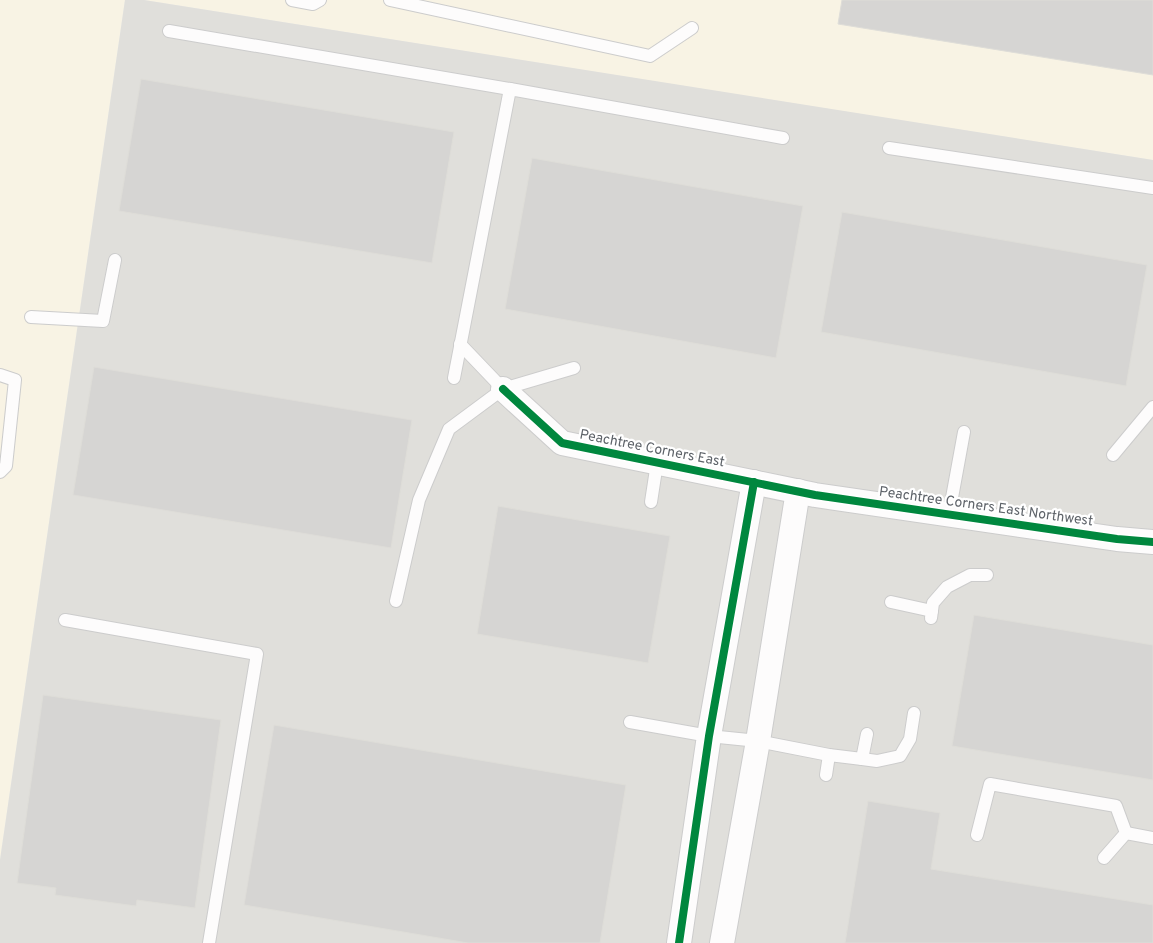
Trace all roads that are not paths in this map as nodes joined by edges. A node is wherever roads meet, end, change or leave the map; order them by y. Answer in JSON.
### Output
{"nodes":[{"id":1,"x":292,"y":0,"type":"edge"},
{"id":2,"x":320,"y":0,"type":"edge"},
{"id":3,"x":390,"y":0,"type":"edge"},
{"id":4,"x":692,"y":28,"type":"dead end"},
{"id":5,"x":169,"y":31,"type":"dead end"},
{"id":6,"x":510,"y":89,"type":"junction"},
{"id":7,"x":783,"y":138,"type":"dead end"},
{"id":8,"x":889,"y":148,"type":"dead end"},
{"id":9,"x":1153,"y":188,"type":"edge"},
{"id":10,"x":115,"y":260,"type":"dead end"},
{"id":11,"x":30,"y":316,"type":"dead end"},
{"id":12,"x":460,"y":344,"type":"junction"},
{"id":13,"x":574,"y":368,"type":"dead end"},
{"id":14,"x":0,"y":375,"type":"edge"},
{"id":15,"x":454,"y":378,"type":"dead end"},
{"id":16,"x":503,"y":389,"type":"junction"},
{"id":17,"x":1153,"y":407,"type":"edge"},
{"id":18,"x":964,"y":432,"type":"dead end"},
{"id":19,"x":1113,"y":455,"type":"dead end"},
{"id":20,"x":657,"y":463,"type":"junction"},
{"id":21,"x":0,"y":472,"type":"edge"},
{"id":22,"x":754,"y":482,"type":"junction"},
{"id":23,"x":806,"y":493,"type":"junction"},
{"id":24,"x":651,"y":502,"type":"dead end"},
{"id":25,"x":949,"y":514,"type":"junction"},
{"id":26,"x":1153,"y":542,"type":"edge"},
{"id":27,"x":987,"y":575,"type":"dead end"},
{"id":28,"x":396,"y":601,"type":"dead end"},
{"id":29,"x":891,"y":602,"type":"dead end"},
{"id":30,"x":65,"y":620,"type":"dead end"},
{"id":31,"x":914,"y":713,"type":"dead end"},
{"id":32,"x":630,"y":722,"type":"dead end"},
{"id":33,"x":867,"y":734,"type":"dead end"},
{"id":34,"x":709,"y":736,"type":"junction"},
{"id":35,"x":758,"y":741,"type":"junction"},
{"id":36,"x":829,"y":755,"type":"junction"},
{"id":37,"x":862,"y":759,"type":"junction"},
{"id":38,"x":826,"y":775,"type":"dead end"},
{"id":39,"x":1126,"y":833,"type":"junction"},
{"id":40,"x":977,"y":834,"type":"dead end"},
{"id":41,"x":1153,"y":838,"type":"edge"},
{"id":42,"x":1104,"y":858,"type":"dead end"},
{"id":43,"x":209,"y":943,"type":"edge"},
{"id":44,"x":679,"y":943,"type":"edge"},
{"id":45,"x":722,"y":943,"type":"edge"}],
"edges":[{"from":1,"to":2,"type":"lane"},
{"from":3,"to":4,"type":"lane"},
{"from":5,"to":6,"type":"lane"},
{"from":6,"to":7,"type":"lane"},
{"from":6,"to":12,"type":"lane"},
{"from":8,"to":9,"type":"lane"},
{"from":10,"to":11,"type":"lane"},
{"from":12,"to":15,"type":"lane"},
{"from":12,"to":16,"type":"lane"},
{"from":13,"to":16,"type":"lane"},
{"from":14,"to":21,"type":"lane"},
{"from":16,"to":20,"type":"street","name":"Peachtree Corners East"},
{"from":16,"to":28,"type":"lane"},
{"from":17,"to":19,"type":"lane"},
{"from":18,"to":25,"type":"lane"},
{"from":20,"to":22,"type":"street","name":"Peachtree Corners East"},
{"from":20,"to":24,"type":"lane"},
{"from":22,"to":23,"type":"street","name":"Peachtree Corners East"},
{"from":22,"to":34,"type":"street"},
{"from":23,"to":25,"type":"street","name":"Peachtree Corners East Northwest"},
{"from":23,"to":35,"type":"street"},
{"from":25,"to":26,"type":"street","name":"Peachtree Corners East Northwest"},
{"from":27,"to":29,"type":"lane"},
{"from":30,"to":43,"type":"lane"},
{"from":31,"to":37,"type":"lane"},
{"from":32,"to":34,"type":"lane"},
{"from":33,"to":37,"type":"lane"},
{"from":34,"to":35,"type":"lane"},
{"from":34,"to":44,"type":"street"},
{"from":35,"to":36,"type":"lane"},
{"from":35,"to":45,"type":"street"},
{"from":36,"to":37,"type":"lane"},
{"from":36,"to":38,"type":"lane"},
{"from":39,"to":40,"type":"lane"},
{"from":39,"to":41,"type":"lane"},
{"from":39,"to":42,"type":"lane"}]}
